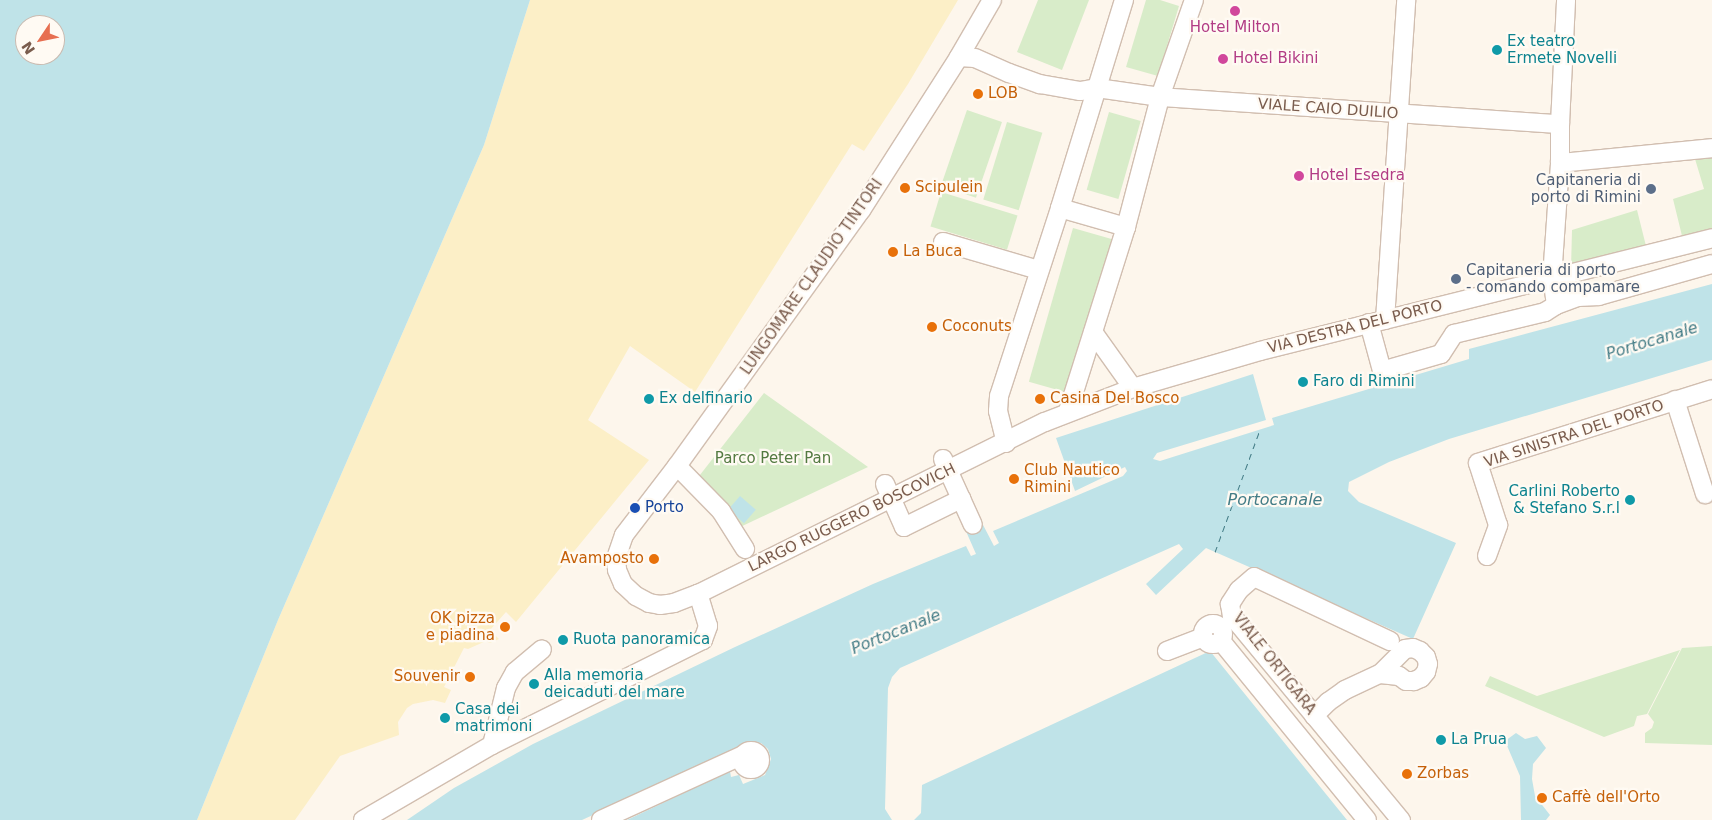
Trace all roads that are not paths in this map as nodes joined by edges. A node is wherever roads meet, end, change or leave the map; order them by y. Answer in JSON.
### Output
{"nodes":[{"id":1,"x":992,"y":0,"type":"edge"},
{"id":2,"x":1124,"y":0,"type":"edge"},
{"id":3,"x":1194,"y":0,"type":"edge"},
{"id":4,"x":1406,"y":0,"type":"edge"},
{"id":5,"x":1566,"y":0,"type":"edge"},
{"id":6,"x":958,"y":58,"type":"junction"},
{"id":7,"x":1097,"y":88,"type":"junction"},
{"id":8,"x":1160,"y":97,"type":"junction"},
{"id":9,"x":1398,"y":114,"type":"junction"},
{"id":10,"x":1560,"y":124,"type":"junction"},
{"id":11,"x":1712,"y":148,"type":"edge"},
{"id":12,"x":1560,"y":163,"type":"junction"},
{"id":13,"x":1060,"y":208,"type":"junction"},
{"id":14,"x":1126,"y":227,"type":"junction"},
{"id":15,"x":1712,"y":238,"type":"edge"},
{"id":16,"x":943,"y":242,"type":"dead end"},
{"id":17,"x":1712,"y":264,"type":"edge"},
{"id":18,"x":1039,"y":270,"type":"junction"},
{"id":19,"x":1552,"y":278,"type":"junction"},
{"id":20,"x":1556,"y":305,"type":"junction"},
{"id":21,"x":1377,"y":322,"type":"junction"},
{"id":22,"x":1093,"y":332,"type":"junction"},
{"id":23,"x":1133,"y":388,"type":"junction"},
{"id":24,"x":1712,"y":389,"type":"edge"},
{"id":25,"x":1675,"y":400,"type":"junction"},
{"id":26,"x":1068,"y":411,"type":"junction"},
{"id":27,"x":1006,"y":442,"type":"junction"},
{"id":28,"x":945,"y":464,"type":"junction"},
{"id":29,"x":677,"y":466,"type":"junction"},
{"id":30,"x":889,"y":492,"type":"junction"},
{"id":31,"x":1705,"y":494,"type":"dead end"},
{"id":32,"x":961,"y":499,"type":"junction"},
{"id":33,"x":973,"y":525,"type":"dead end"},
{"id":34,"x":619,"y":546,"type":"joint"},
{"id":35,"x":745,"y":549,"type":"dead end"},
{"id":36,"x":1487,"y":556,"type":"dead end"},
{"id":37,"x":698,"y":594,"type":"junction"},
{"id":38,"x":1226,"y":630,"type":"junction"},
{"id":39,"x":1390,"y":641,"type":"dead end"},
{"id":40,"x":542,"y":649,"type":"dead end"},
{"id":41,"x":1167,"y":651,"type":"dead end"},
{"id":42,"x":1380,"y":674,"type":"dead end"},
{"id":43,"x":1314,"y":716,"type":"junction"},
{"id":44,"x":492,"y":745,"type":"junction"},
{"id":45,"x":743,"y":755,"type":"dead end"},
{"id":46,"x":363,"y":820,"type":"edge"},
{"id":47,"x":601,"y":820,"type":"edge"},
{"id":48,"x":1367,"y":820,"type":"edge"},
{"id":49,"x":1401,"y":820,"type":"edge"}],
"edges":[{"from":1,"to":6,"type":"street","name":"LUNGOMARE CLAUDIO TINTORI"},
{"from":2,"to":7,"type":"street"},
{"from":3,"to":8,"type":"street"},
{"from":4,"to":9,"type":"street"},
{"from":5,"to":10,"type":"street"},
{"from":6,"to":7,"type":"street","name":"VIALE CAIO DUILIO"},
{"from":6,"to":29,"type":"street","name":"LUNGOMARE CLAUDIO TINTORI"},
{"from":7,"to":8,"type":"street","name":"VIALE CAIO DUILIO"},
{"from":7,"to":13,"type":"street"},
{"from":8,"to":9,"type":"street","name":"VIALE CAIO DUILIO"},
{"from":8,"to":14,"type":"street"},
{"from":9,"to":10,"type":"street","name":"VIALE CAIO DUILIO"},
{"from":9,"to":21,"type":"street"},
{"from":10,"to":12,"type":"street"},
{"from":11,"to":12,"type":"street"},
{"from":12,"to":19,"type":"street"},
{"from":13,"to":14,"type":"street"},
{"from":13,"to":18,"type":"street"},
{"from":14,"to":22,"type":"street"},
{"from":15,"to":19,"type":"street","name":"VIA DESTRA DEL PORTO"},
{"from":16,"to":18,"type":"street"},
{"from":17,"to":20,"type":"street"},
{"from":18,"to":27,"type":"street"},
{"from":19,"to":20,"type":"street"},
{"from":19,"to":21,"type":"street","name":"VIA DESTRA DEL PORTO"},
{"from":20,"to":21,"type":"street"},
{"from":21,"to":23,"type":"street","name":"VIA DESTRA DEL PORTO"},
{"from":22,"to":23,"type":"street"},
{"from":22,"to":26,"type":"street"},
{"from":23,"to":26,"type":"street","name":"VIA DESTRA DEL PORTO"},
{"from":24,"to":25,"type":"street","name":"VIA SINISTRA DEL PORTO"},
{"from":25,"to":31,"type":"street","name":"VIA SINISTRA DEL PORTO"},
{"from":25,"to":36,"type":"street","name":"VIA SINISTRA DEL PORTO"},
{"from":26,"to":27,"type":"street","name":"VIA DESTRA DEL PORTO"},
{"from":27,"to":28,"type":"street","name":"LARGO RUGGERO BOSCOVICH"},
{"from":28,"to":30,"type":"street","name":"LARGO RUGGERO BOSCOVICH"},
{"from":28,"to":32,"type":"street"},
{"from":29,"to":34,"type":"street","name":"LUNGOMARE CLAUDIO TINTORI"},
{"from":29,"to":35,"type":"street"},
{"from":30,"to":32,"type":"street"},
{"from":30,"to":37,"type":"street","name":"LARGO RUGGERO BOSCOVICH"},
{"from":32,"to":33,"type":"street"},
{"from":34,"to":37,"type":"street","name":"LARGO RUGGERO BOSCOVICH"},
{"from":37,"to":44,"type":"street"},
{"from":38,"to":39,"type":"street","name":"VIALE ORTIGARA"},
{"from":38,"to":41,"type":"street"},
{"from":38,"to":43,"type":"street","name":"VIALE ORTIGARA"},
{"from":38,"to":48,"type":"street"},
{"from":40,"to":44,"type":"street"},
{"from":42,"to":43,"type":"street"},
{"from":43,"to":49,"type":"street","name":"VIALE ORTIGARA"},
{"from":44,"to":46,"type":"street"},
{"from":45,"to":47,"type":"street"}]}
